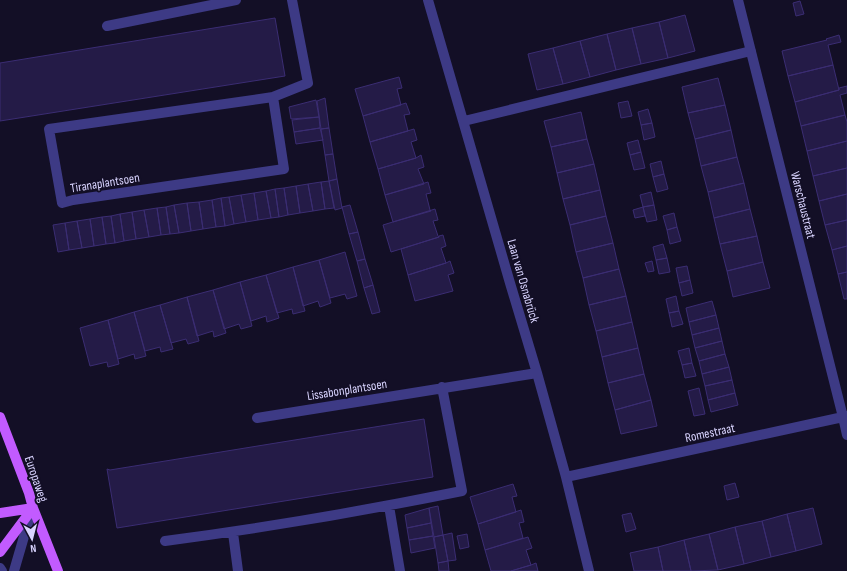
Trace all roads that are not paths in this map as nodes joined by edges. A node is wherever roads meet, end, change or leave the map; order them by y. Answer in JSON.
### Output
{"nodes":[{"id":1,"x":236,"y":0,"type":"edge"},
{"id":2,"x":292,"y":0,"type":"edge"},
{"id":3,"x":428,"y":0,"type":"edge"},
{"id":4,"x":738,"y":0,"type":"edge"},
{"id":5,"x":107,"y":26,"type":"dead end"},
{"id":6,"x":751,"y":51,"type":"junction"},
{"id":7,"x":273,"y":97,"type":"junction"},
{"id":8,"x":464,"y":121,"type":"junction"},
{"id":9,"x":537,"y":372,"type":"junction"},
{"id":10,"x":442,"y":387,"type":"junction"},
{"id":11,"x":0,"y":417,"type":"edge"},
{"id":12,"x":845,"y":417,"type":"edge"},
{"id":13,"x":257,"y":418,"type":"dead end"},
{"id":14,"x":847,"y":434,"type":"edge"},
{"id":15,"x":566,"y":477,"type":"junction"},
{"id":16,"x":389,"y":506,"type":"junction"},
{"id":17,"x":33,"y":508,"type":"junction"},
{"id":18,"x":0,"y":513,"type":"edge"},
{"id":19,"x":233,"y":532,"type":"junction"},
{"id":20,"x":165,"y":542,"type":"dead end"},
{"id":21,"x":0,"y":552,"type":"edge"},
{"id":22,"x":0,"y":568,"type":"edge"},
{"id":23,"x":2,"y":571,"type":"edge"},
{"id":24,"x":14,"y":571,"type":"edge"},
{"id":25,"x":58,"y":571,"type":"edge"},
{"id":26,"x":238,"y":571,"type":"edge"},
{"id":27,"x":400,"y":571,"type":"edge"},
{"id":28,"x":589,"y":571,"type":"edge"}],
"edges":[{"from":1,"to":5,"type":"street"},
{"from":2,"to":7,"type":"street","name":"Tiranaplantsoen"},
{"from":3,"to":8,"type":"street","name":"Laan van Osnabrück"},
{"from":4,"to":6,"type":"street","name":"Warschaustraat"},
{"from":6,"to":8,"type":"street"},
{"from":6,"to":12,"type":"street","name":"Warschaustraat"},
{"from":7,"to":7,"type":"street","name":"Tiranaplantsoen"},
{"from":8,"to":9,"type":"street","name":"Laan van Osnabrück"},
{"from":9,"to":10,"type":"street","name":"Lissabonplantsoen"},
{"from":9,"to":15,"type":"street","name":"Laan van Osnabrück"},
{"from":10,"to":13,"type":"street","name":"Lissabonplantsoen"},
{"from":10,"to":16,"type":"street"},
{"from":11,"to":17,"type":"main road","name":"Europaweg"},
{"from":12,"to":14,"type":"street"},
{"from":12,"to":15,"type":"street","name":"Romestraat"},
{"from":15,"to":28,"type":"street","name":"Laan van Osnabrück"},
{"from":16,"to":19,"type":"street"},
{"from":16,"to":27,"type":"street"},
{"from":17,"to":18,"type":"main road"},
{"from":17,"to":21,"type":"main road"},
{"from":17,"to":24,"type":"street"},
{"from":17,"to":25,"type":"main road","name":"Europaweg"},
{"from":19,"to":20,"type":"street"},
{"from":19,"to":26,"type":"street"},
{"from":22,"to":23,"type":"street"}]}
